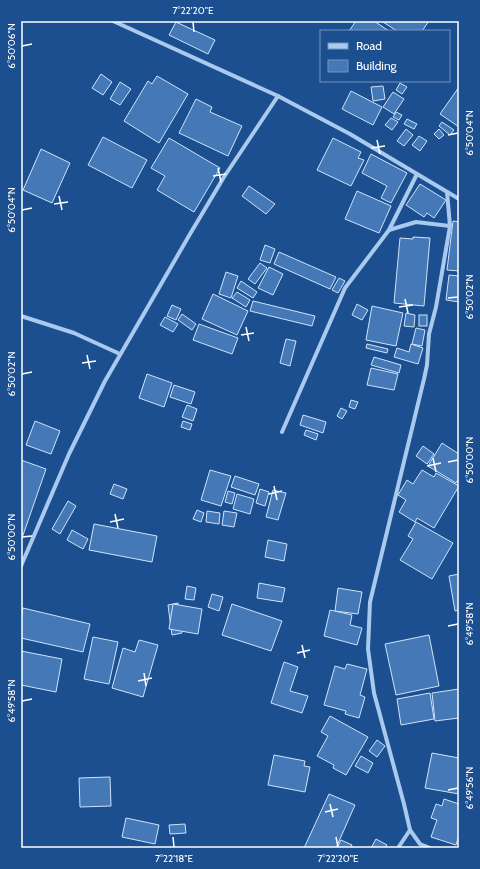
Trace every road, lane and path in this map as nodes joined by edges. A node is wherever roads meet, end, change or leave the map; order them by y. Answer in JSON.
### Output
{"nodes":[{"id":1,"x":113,"y":21,"type":"edge"},
{"id":2,"x":278,"y":96,"type":"junction"},
{"id":3,"x":417,"y":174,"type":"junction"},
{"id":4,"x":447,"y":192,"type":"junction"},
{"id":5,"x":459,"y":199,"type":"edge"},
{"id":6,"x":450,"y":226,"type":"junction"},
{"id":7,"x":389,"y":230,"type":"junction"},
{"id":8,"x":21,"y":316,"type":"edge"},
{"id":9,"x":120,"y":354,"type":"junction"},
{"id":10,"x":282,"y":432,"type":"dead end"},
{"id":11,"x":21,"y":566,"type":"edge"},
{"id":12,"x":410,"y":830,"type":"junction"},
{"id":13,"x":398,"y":848,"type":"edge"},
{"id":14,"x":430,"y":848,"type":"edge"}],
"edges":[{"from":1,"to":2,"type":"street"},
{"from":2,"to":3,"type":"street"},
{"from":2,"to":9,"type":"street"},
{"from":3,"to":4,"type":"street"},
{"from":3,"to":7,"type":"street"},
{"from":4,"to":5,"type":"street"},
{"from":4,"to":6,"type":"street"},
{"from":6,"to":7,"type":"street"},
{"from":6,"to":12,"type":"street"},
{"from":7,"to":10,"type":"street"},
{"from":8,"to":9,"type":"street"},
{"from":9,"to":11,"type":"street"},
{"from":12,"to":13,"type":"street"},
{"from":12,"to":14,"type":"street"}]}
